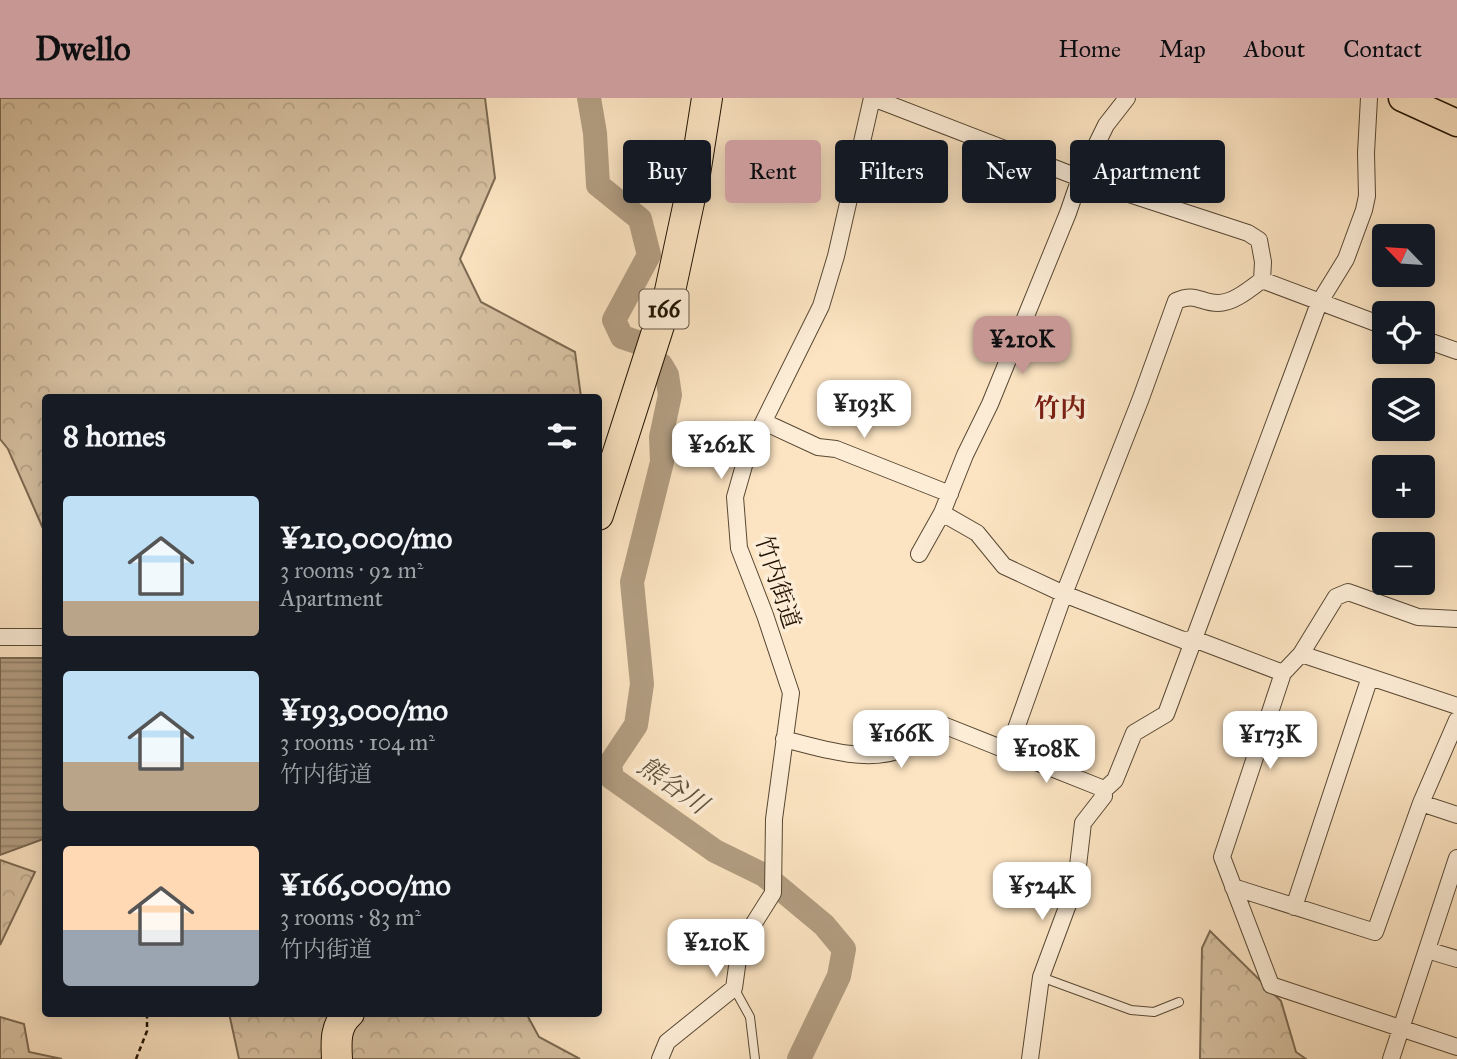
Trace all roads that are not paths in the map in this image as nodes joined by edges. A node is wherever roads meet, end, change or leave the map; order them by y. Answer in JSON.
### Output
{"nodes":[{"id":1,"x":707,"y":98,"type":"edge"},
{"id":2,"x":872,"y":98,"type":"edge"},
{"id":3,"x":1127,"y":98,"type":"edge"},
{"id":4,"x":1369,"y":98,"type":"edge"},
{"id":5,"x":1402,"y":98,"type":"edge"},
{"id":6,"x":1457,"y":123,"type":"edge"},
{"id":7,"x":1099,"y":140,"type":"edge"},
{"id":8,"x":1070,"y":174,"type":"edge"},
{"id":9,"x":1070,"y":203,"type":"edge"},
{"id":10,"x":1156,"y":203,"type":"edge"},
{"id":11,"x":1262,"y":280,"type":"junction"},
{"id":12,"x":1319,"y":303,"type":"junction"},
{"id":13,"x":1372,"y":322,"type":"edge"},
{"id":14,"x":1435,"y":343,"type":"edge"},
{"id":15,"x":1457,"y":351,"type":"edge"},
{"id":16,"x":764,"y":422,"type":"junction"},
{"id":17,"x":950,"y":494,"type":"junction"},
{"id":18,"x":602,"y":503,"type":"edge"},
{"id":19,"x":942,"y":513,"type":"junction"},
{"id":20,"x":919,"y":554,"type":"dead end"},
{"id":21,"x":1064,"y":594,"type":"junction"},
{"id":22,"x":1457,"y":619,"type":"edge"},
{"id":23,"x":0,"y":637,"type":"edge"},
{"id":24,"x":42,"y":637,"type":"edge"},
{"id":25,"x":1194,"y":639,"type":"junction"},
{"id":26,"x":1301,"y":654,"type":"junction"},
{"id":27,"x":1283,"y":673,"type":"junction"},
{"id":28,"x":1370,"y":677,"type":"junction"},
{"id":29,"x":1457,"y":706,"type":"edge"},
{"id":30,"x":1457,"y":720,"type":"edge"},
{"id":31,"x":785,"y":739,"type":"junction"},
{"id":32,"x":1008,"y":751,"type":"junction"},
{"id":33,"x":1103,"y":791,"type":"junction"},
{"id":34,"x":1421,"y":803,"type":"junction"},
{"id":35,"x":1457,"y":815,"type":"edge"},
{"id":36,"x":1456,"y":868,"type":"edge"},
{"id":37,"x":1233,"y":887,"type":"junction"},
{"id":38,"x":1294,"y":906,"type":"junction"},
{"id":39,"x":1427,"y":950,"type":"junction"},
{"id":40,"x":1457,"y":959,"type":"edge"},
{"id":41,"x":1041,"y":977,"type":"junction"},
{"id":42,"x":734,"y":988,"type":"junction"},
{"id":43,"x":1179,"y":1002,"type":"dead end"},
{"id":44,"x":345,"y":1017,"type":"edge"},
{"id":45,"x":1401,"y":1028,"type":"junction"},
{"id":46,"x":1457,"y":1046,"type":"edge"},
{"id":47,"x":337,"y":1059,"type":"edge"},
{"id":48,"x":660,"y":1059,"type":"edge"},
{"id":49,"x":755,"y":1059,"type":"edge"},
{"id":50,"x":1030,"y":1059,"type":"edge"},
{"id":51,"x":1391,"y":1059,"type":"edge"}],
"edges":[{"from":1,"to":18,"type":"highway","number":"166"},
{"from":2,"to":8,"type":"street"},
{"from":2,"to":16,"type":"street","name":"竹内街道"},
{"from":3,"to":7,"type":"street"},
{"from":4,"to":12,"type":"street"},
{"from":5,"to":6,"type":"main road"},
{"from":9,"to":17,"type":"street"},
{"from":10,"to":11,"type":"street"},
{"from":11,"to":12,"type":"street"},
{"from":11,"to":21,"type":"street"},
{"from":12,"to":13,"type":"street"},
{"from":12,"to":25,"type":"street"},
{"from":14,"to":15,"type":"street"},
{"from":16,"to":17,"type":"street"},
{"from":16,"to":31,"type":"street","name":"竹内街道"},
{"from":17,"to":19,"type":"street"},
{"from":19,"to":20,"type":"street"},
{"from":19,"to":21,"type":"street"},
{"from":21,"to":25,"type":"street"},
{"from":21,"to":32,"type":"street"},
{"from":22,"to":26,"type":"street"},
{"from":23,"to":24,"type":"street"},
{"from":25,"to":27,"type":"street"},
{"from":25,"to":33,"type":"street"},
{"from":26,"to":27,"type":"street"},
{"from":26,"to":28,"type":"street"},
{"from":27,"to":37,"type":"street"},
{"from":28,"to":29,"type":"street"},
{"from":28,"to":38,"type":"street"},
{"from":30,"to":34,"type":"street"},
{"from":31,"to":32,"type":"street"},
{"from":31,"to":42,"type":"street","name":"竹内街道"},
{"from":32,"to":33,"type":"street"},
{"from":33,"to":41,"type":"street"},
{"from":34,"to":35,"type":"street"},
{"from":34,"to":38,"type":"street"},
{"from":36,"to":39,"type":"street"},
{"from":37,"to":38,"type":"street"},
{"from":37,"to":45,"type":"street"},
{"from":39,"to":40,"type":"street"},
{"from":39,"to":45,"type":"street"},
{"from":41,"to":43,"type":"lane"},
{"from":41,"to":50,"type":"street"},
{"from":42,"to":48,"type":"street"},
{"from":42,"to":49,"type":"lane"},
{"from":44,"to":47,"type":"highway"},
{"from":45,"to":46,"type":"street"},
{"from":45,"to":51,"type":"street"}]}
